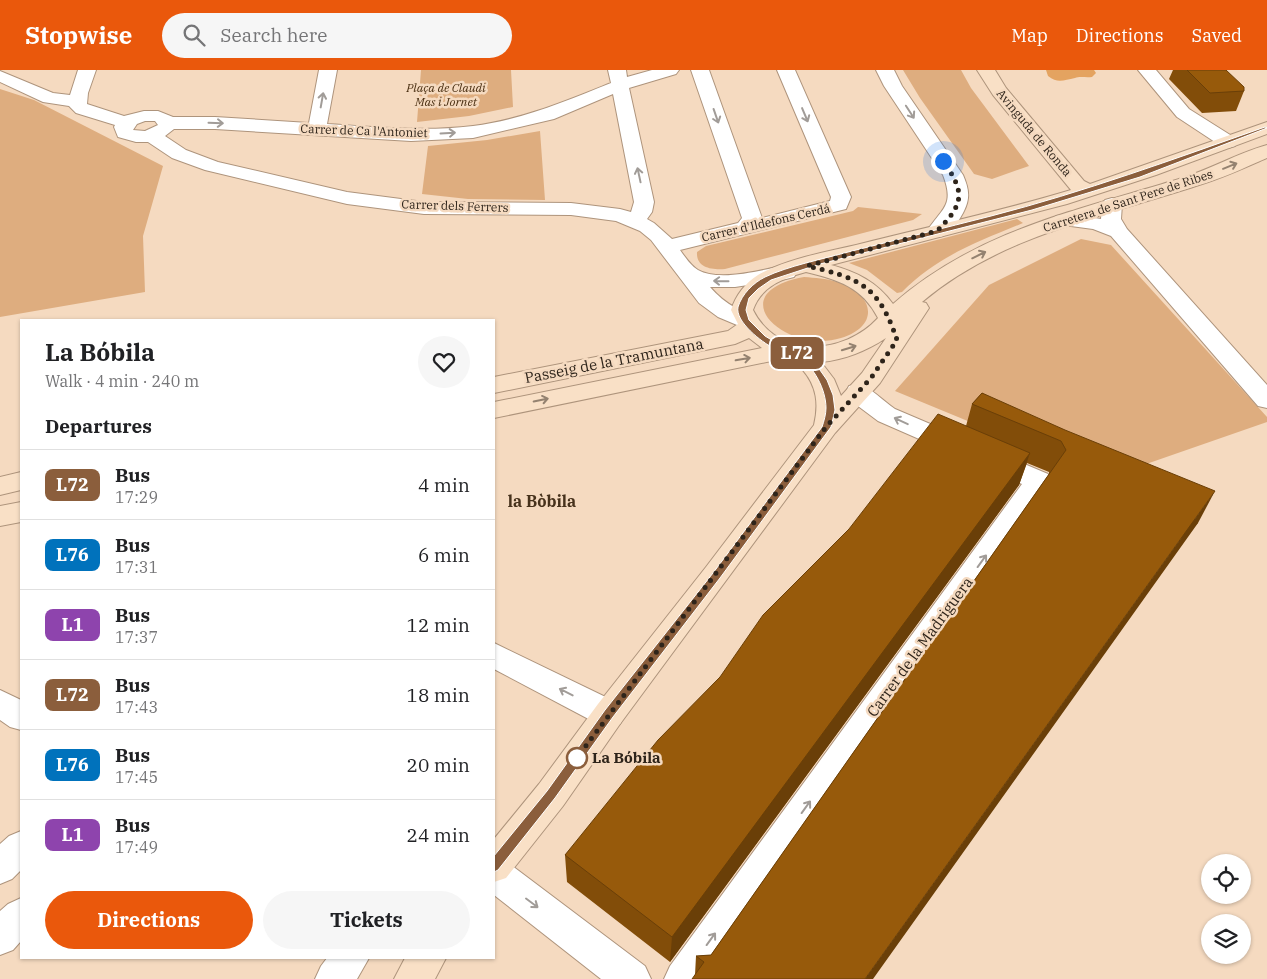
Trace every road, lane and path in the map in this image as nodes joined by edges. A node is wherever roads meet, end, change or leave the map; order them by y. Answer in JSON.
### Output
{"nodes":[{"id":1,"x":87,"y":70,"type":"edge"},
{"id":2,"x":328,"y":70,"type":"edge"},
{"id":3,"x":670,"y":70,"type":"edge"},
{"id":4,"x":700,"y":70,"type":"edge"},
{"id":5,"x":786,"y":70,"type":"edge"},
{"id":6,"x":885,"y":70,"type":"edge"},
{"id":7,"x":986,"y":70,"type":"edge"},
{"id":8,"x":1147,"y":70,"type":"edge"},
{"id":9,"x":0,"y":76,"type":"edge"},
{"id":10,"x":619,"y":78,"type":"edge"},
{"id":11,"x":77,"y":101,"type":"junction"},
{"id":12,"x":126,"y":123,"type":"junction"},
{"id":13,"x":167,"y":123,"type":"junction"},
{"id":14,"x":1267,"y":128,"type":"edge"},
{"id":15,"x":317,"y":130,"type":"junction"},
{"id":16,"x":151,"y":135,"type":"junction"},
{"id":17,"x":1228,"y":142,"type":"junction"},
{"id":18,"x":1267,"y":151,"type":"edge"},
{"id":19,"x":1087,"y":190,"type":"junction"},
{"id":20,"x":1112,"y":204,"type":"junction"},
{"id":21,"x":635,"y":220,"type":"junction"},
{"id":22,"x":1064,"y":220,"type":"junction"},
{"id":23,"x":746,"y":226,"type":"junction"},
{"id":24,"x":937,"y":231,"type":"junction"},
{"id":25,"x":1118,"y":232,"type":"junction"},
{"id":26,"x":667,"y":247,"type":"junction"},
{"id":27,"x":797,"y":269,"type":"junction"},
{"id":28,"x":686,"y":273,"type":"junction"},
{"id":29,"x":743,"y":328,"type":"junction"},
{"id":30,"x":893,"y":330,"type":"junction"},
{"id":31,"x":794,"y":352,"type":"junction"},
{"id":32,"x":495,"y":385,"type":"edge"},
{"id":33,"x":858,"y":392,"type":"junction"},
{"id":34,"x":1267,"y":400,"type":"edge"},
{"id":35,"x":495,"y":410,"type":"edge"},
{"id":36,"x":826,"y":427,"type":"junction"},
{"id":37,"x":20,"y":481,"type":"edge"},
{"id":38,"x":0,"y":486,"type":"edge"},
{"id":39,"x":20,"y":512,"type":"edge"},
{"id":40,"x":0,"y":516,"type":"edge"},
{"id":41,"x":495,"y":656,"type":"edge"},
{"id":42,"x":0,"y":703,"type":"edge"},
{"id":43,"x":609,"y":714,"type":"junction"},
{"id":44,"x":20,"y":716,"type":"edge"},
{"id":45,"x":20,"y":848,"type":"edge"},
{"id":46,"x":495,"y":865,"type":"edge"},
{"id":47,"x":0,"y":867,"type":"edge"},
{"id":48,"x":495,"y":875,"type":"edge"},
{"id":49,"x":20,"y":917,"type":"edge"},
{"id":50,"x":0,"y":937,"type":"edge"},
{"id":51,"x":349,"y":959,"type":"edge"},
{"id":52,"x":426,"y":959,"type":"edge"},
{"id":53,"x":334,"y":979,"type":"edge"},
{"id":54,"x":413,"y":979,"type":"edge"},
{"id":55,"x":632,"y":979,"type":"edge"},
{"id":56,"x":683,"y":979,"type":"edge"}],
"edges":[{"from":1,"to":11,"type":"street"},
{"from":15,"to":2,"type":"street","one_way":true},
{"from":3,"to":10,"type":"street","name":"Carrer de Ca l'Antoniet"},
{"from":4,"to":23,"type":"street","one_way":true},
{"from":5,"to":23,"type":"street","name":"Carrer d'Ildefons Cerdá","one_way":true},
{"from":6,"to":24,"type":"street","one_way":true},
{"from":7,"to":19,"type":"street","name":"Avinguda de Ronda"},
{"from":8,"to":17,"type":"street"},
{"from":9,"to":11,"type":"street"},
{"from":15,"to":10,"type":"street","name":"Carrer de Ca l'Antoniet","one_way":true},
{"from":21,"to":10,"type":"street","one_way":true},
{"from":11,"to":12,"type":"street"},
{"from":12,"to":13,"type":"street","name":"Carrer de Ca l'Antoniet"},
{"from":12,"to":16,"type":"street"},
{"from":13,"to":15,"type":"street","name":"Carrer de Ca l'Antoniet","one_way":true},
{"from":13,"to":16,"type":"street"},
{"from":14,"to":17,"type":"street","name":"Carretera de Sant Pere de Ribes"},
{"from":16,"to":21,"type":"street","name":"Carrer dels Ferrers"},
{"from":17,"to":19,"type":"street","name":"Carretera de Sant Pere de Ribes"},
{"from":20,"to":18,"type":"street","name":"Carretera de Sant Pere de Ribes","one_way":true},
{"from":19,"to":24,"type":"street","name":"Carretera de Sant Pere de Ribes"},
{"from":20,"to":22,"type":"street","name":"Carretera de Sant Pere de Ribes"},
{"from":20,"to":25,"type":"street"},
{"from":21,"to":26,"type":"street","name":"Carrer dels Ferrers"},
{"from":22,"to":25,"type":"street"},
{"from":30,"to":22,"type":"street","name":"Carretera de Sant Pere de Ribes","one_way":true},
{"from":23,"to":26,"type":"street","name":"Carrer d'Ildefons Cerdá"},
{"from":24,"to":27,"type":"street","name":"Carretera de Sant Pere de Ribes"},
{"from":25,"to":34,"type":"street"},
{"from":26,"to":28,"type":"street","name":"Carrer dels Ferrers"},
{"from":27,"to":28,"type":"street","one_way":true},
{"from":27,"to":29,"type":"street","name":"Carretera de Sant Pere de Ribes"},
{"from":27,"to":30,"type":"street"},
{"from":28,"to":29,"type":"street","name":"Carrer dels Ferrers"},
{"from":29,"to":31,"type":"street"},
{"from":29,"to":32,"type":"street","name":"Passeig de la Tramuntana"},
{"from":31,"to":30,"type":"street","name":"Passeig de la Tramuntana","one_way":true},
{"from":30,"to":33,"type":"street","name":"Carretera de Sant Pere de Ribes"},
{"from":35,"to":31,"type":"street","name":"Passeig de la Tramuntana","one_way":true},
{"from":31,"to":36,"type":"street","name":"Carretera de Sant Pere de Ribes"},
{"from":33,"to":36,"type":"street","name":"Carretera de Sant Pere de Ribes"},
{"from":56,"to":33,"type":"street","name":"Carrer de la Madriguera","one_way":true},
{"from":36,"to":43,"type":"street","name":"Carretera de Sant Pere de Ribes"},
{"from":37,"to":38,"type":"street"},
{"from":39,"to":40,"type":"street"},
{"from":43,"to":41,"type":"street","one_way":true},
{"from":42,"to":44,"type":"street"},
{"from":43,"to":46,"type":"street","name":"Carretera de Sant Pere de Ribes"},
{"from":45,"to":47,"type":"street"},
{"from":48,"to":55,"type":"street","one_way":true},
{"from":49,"to":50,"type":"street"},
{"from":51,"to":53,"type":"street"},
{"from":52,"to":54,"type":"street"}]}
